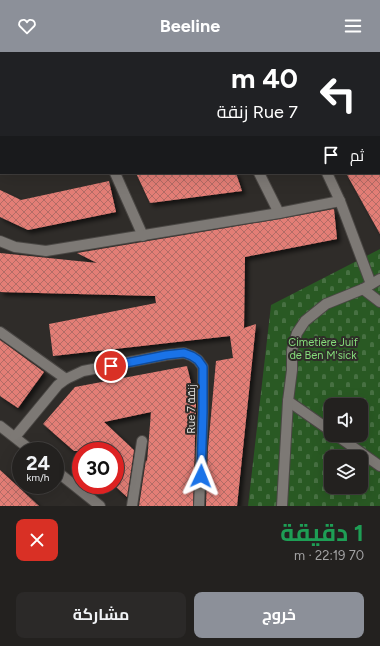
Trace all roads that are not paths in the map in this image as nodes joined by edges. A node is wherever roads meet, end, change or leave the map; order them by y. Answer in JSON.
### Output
{"nodes":[{"id":1,"x":115,"y":174,"type":"edge"},
{"id":2,"x":260,"y":174,"type":"edge"},
{"id":3,"x":327,"y":174,"type":"edge"},
{"id":4,"x":340,"y":201,"type":"junction"},
{"id":5,"x":279,"y":213,"type":"junction"},
{"id":6,"x":143,"y":236,"type":"junction"},
{"id":7,"x":0,"y":241,"type":"edge"},
{"id":8,"x":371,"y":284,"type":"edge"},
{"id":9,"x":380,"y":302,"type":"edge"},
{"id":10,"x":0,"y":332,"type":"edge"},
{"id":11,"x":66,"y":379,"type":"junction"},
{"id":12,"x":288,"y":401,"type":"junction"},
{"id":13,"x":0,"y":426,"type":"edge"},
{"id":14,"x":324,"y":426,"type":"edge"},
{"id":15,"x":15,"y":437,"type":"junction"},
{"id":16,"x":142,"y":441,"type":"dead end"},
{"id":17,"x":21,"y":442,"type":"edge"},
{"id":18,"x":346,"y":442,"type":"edge"},
{"id":19,"x":380,"y":466,"type":"edge"},
{"id":20,"x":64,"y":477,"type":"edge"},
{"id":21,"x":100,"y":506,"type":"edge"},
{"id":22,"x":132,"y":506,"type":"edge"},
{"id":23,"x":199,"y":506,"type":"edge"},
{"id":24,"x":282,"y":506,"type":"edge"}],
"edges":[{"from":1,"to":6,"type":"street"},
{"from":2,"to":5,"type":"street"},
{"from":3,"to":4,"type":"street"},
{"from":4,"to":5,"type":"street"},
{"from":4,"to":8,"type":"street"},
{"from":5,"to":6,"type":"street"},
{"from":6,"to":7,"type":"street"},
{"from":8,"to":9,"type":"street"},
{"from":8,"to":12,"type":"street"},
{"from":10,"to":11,"type":"street"},
{"from":11,"to":15,"type":"street","name":"Rue 7 زنقة"},
{"from":11,"to":23,"type":"street","name":"Rue 7 زنقة"},
{"from":12,"to":14,"type":"street"},
{"from":12,"to":24,"type":"street"},
{"from":13,"to":15,"type":"street"},
{"from":15,"to":17,"type":"street"},
{"from":16,"to":22,"type":"street"},
{"from":18,"to":19,"type":"street"},
{"from":20,"to":21,"type":"street"}]}
